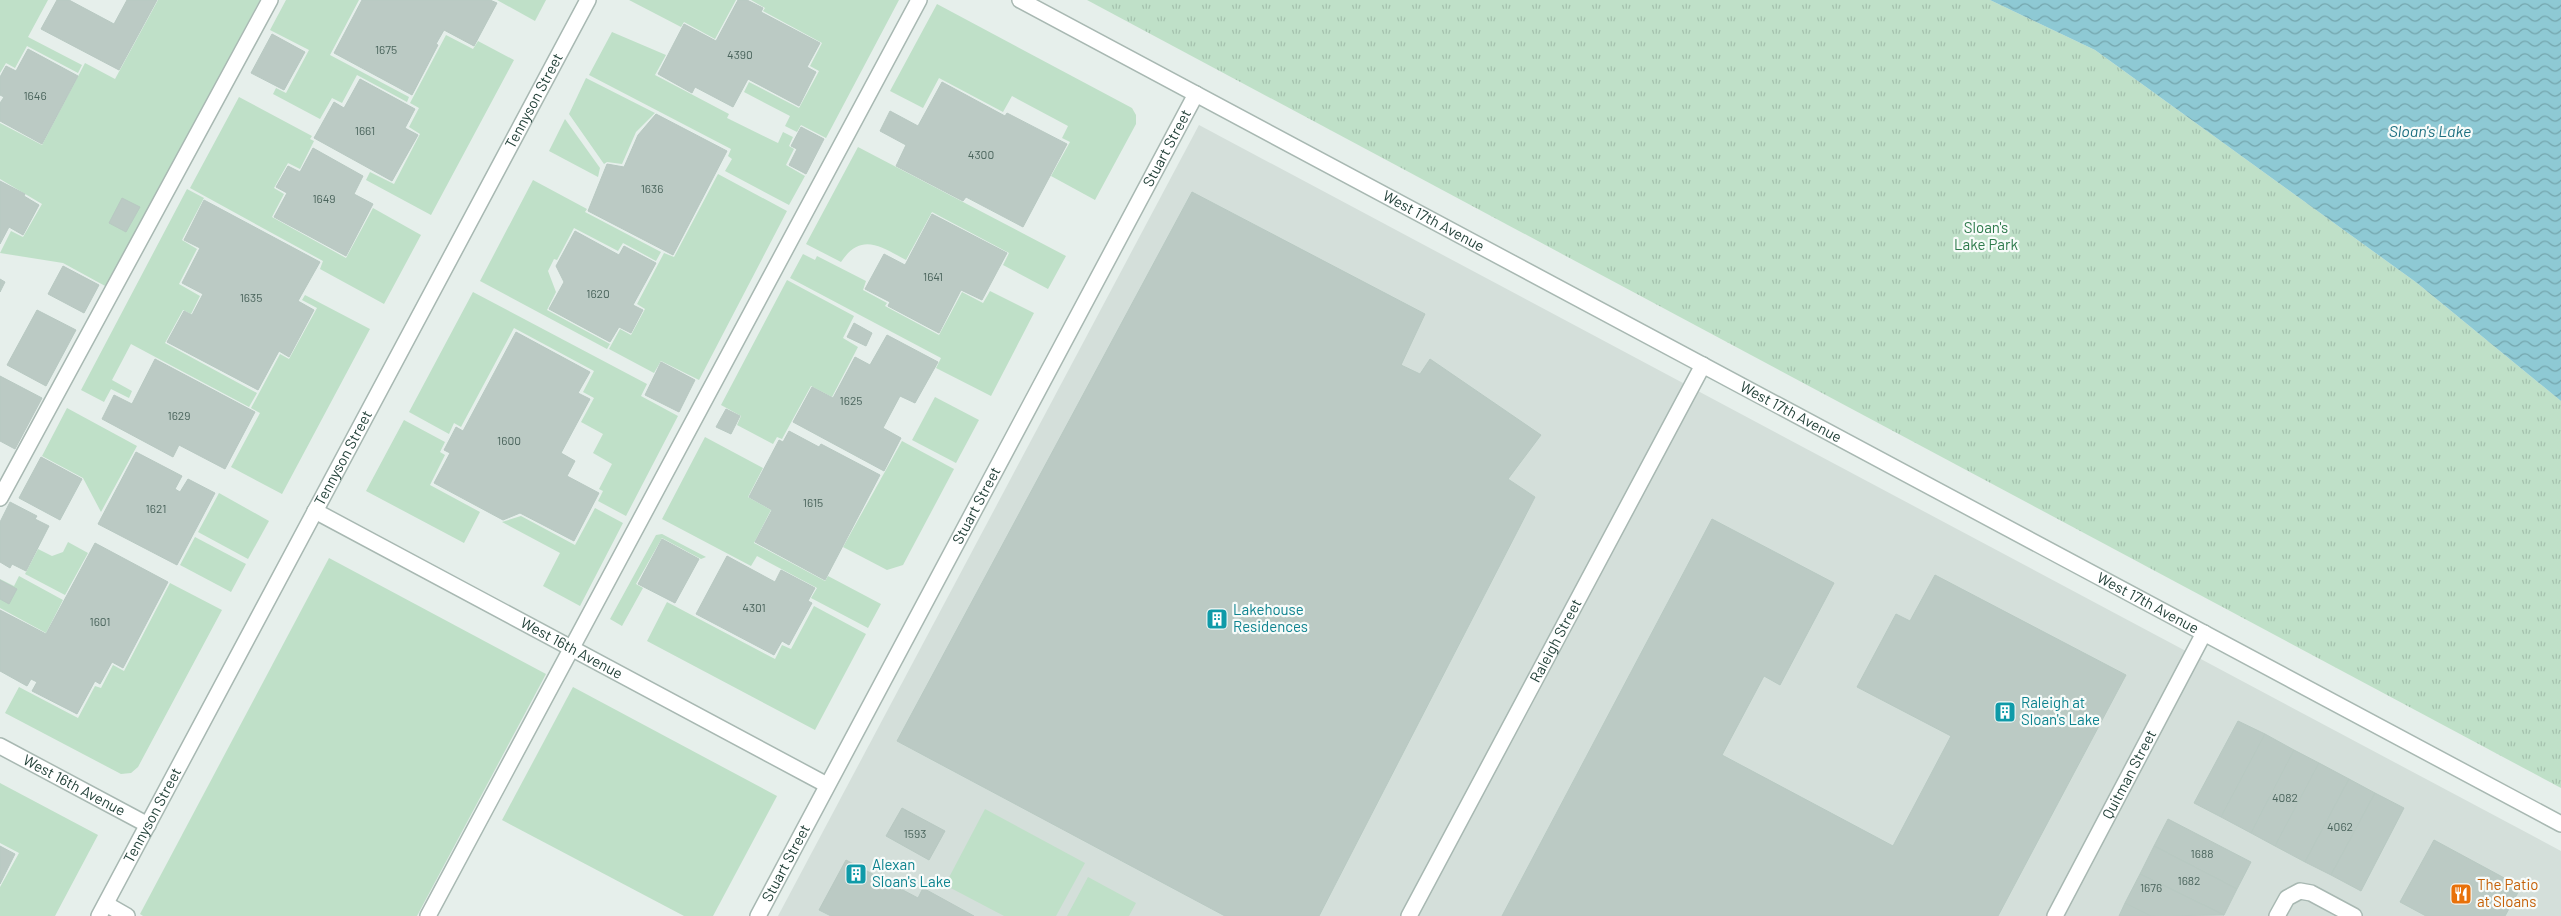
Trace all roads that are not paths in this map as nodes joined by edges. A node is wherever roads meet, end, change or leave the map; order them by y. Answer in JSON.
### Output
{"nodes":[{"id":1,"x":270,"y":0,"type":"edge"},
{"id":2,"x":588,"y":0,"type":"edge"},
{"id":3,"x":919,"y":0,"type":"edge"},
{"id":4,"x":1020,"y":0,"type":"edge"},
{"id":5,"x":1196,"y":94,"type":"junction"},
{"id":6,"x":1703,"y":365,"type":"junction"},
{"id":7,"x":0,"y":498,"type":"edge"},
{"id":8,"x":315,"y":512,"type":"junction"},
{"id":9,"x":2204,"y":633,"type":"junction"},
{"id":10,"x":572,"y":649,"type":"junction"},
{"id":11,"x":0,"y":746,"type":"edge"},
{"id":12,"x":827,"y":785,"type":"junction"},
{"id":13,"x":2561,"y":824,"type":"edge"},
{"id":14,"x":148,"y":825,"type":"junction"},
{"id":15,"x":102,"y":910,"type":"edge"},
{"id":16,"x":127,"y":916,"type":"edge"},
{"id":17,"x":428,"y":916,"type":"edge"},
{"id":18,"x":758,"y":916,"type":"edge"},
{"id":19,"x":1409,"y":916,"type":"edge"},
{"id":20,"x":2055,"y":916,"type":"edge"},
{"id":21,"x":2277,"y":916,"type":"edge"},
{"id":22,"x":2354,"y":916,"type":"edge"}],
"edges":[{"from":1,"to":7,"type":"street"},
{"from":2,"to":8,"type":"street","name":"Tennyson Street"},
{"from":3,"to":10,"type":"street"},
{"from":4,"to":5,"type":"street","name":"West 17th Avenue"},
{"from":5,"to":6,"type":"street","name":"West 17th Avenue"},
{"from":5,"to":12,"type":"street","name":"Stuart Street"},
{"from":6,"to":9,"type":"street","name":"West 17th Avenue"},
{"from":6,"to":19,"type":"street","name":"Raleigh Street"},
{"from":8,"to":10,"type":"street","name":"West 16th Avenue"},
{"from":8,"to":14,"type":"street","name":"Tennyson Street"},
{"from":9,"to":13,"type":"street","name":"West 17th Avenue"},
{"from":9,"to":20,"type":"street","name":"Quitman Street"},
{"from":10,"to":12,"type":"street","name":"West 16th Avenue"},
{"from":10,"to":17,"type":"street"},
{"from":11,"to":14,"type":"street","name":"West 16th Avenue"},
{"from":12,"to":18,"type":"street","name":"Stuart Street"},
{"from":14,"to":15,"type":"street","name":"Tennyson Street"},
{"from":15,"to":16,"type":"street"},
{"from":21,"to":22,"type":"street"}]}
